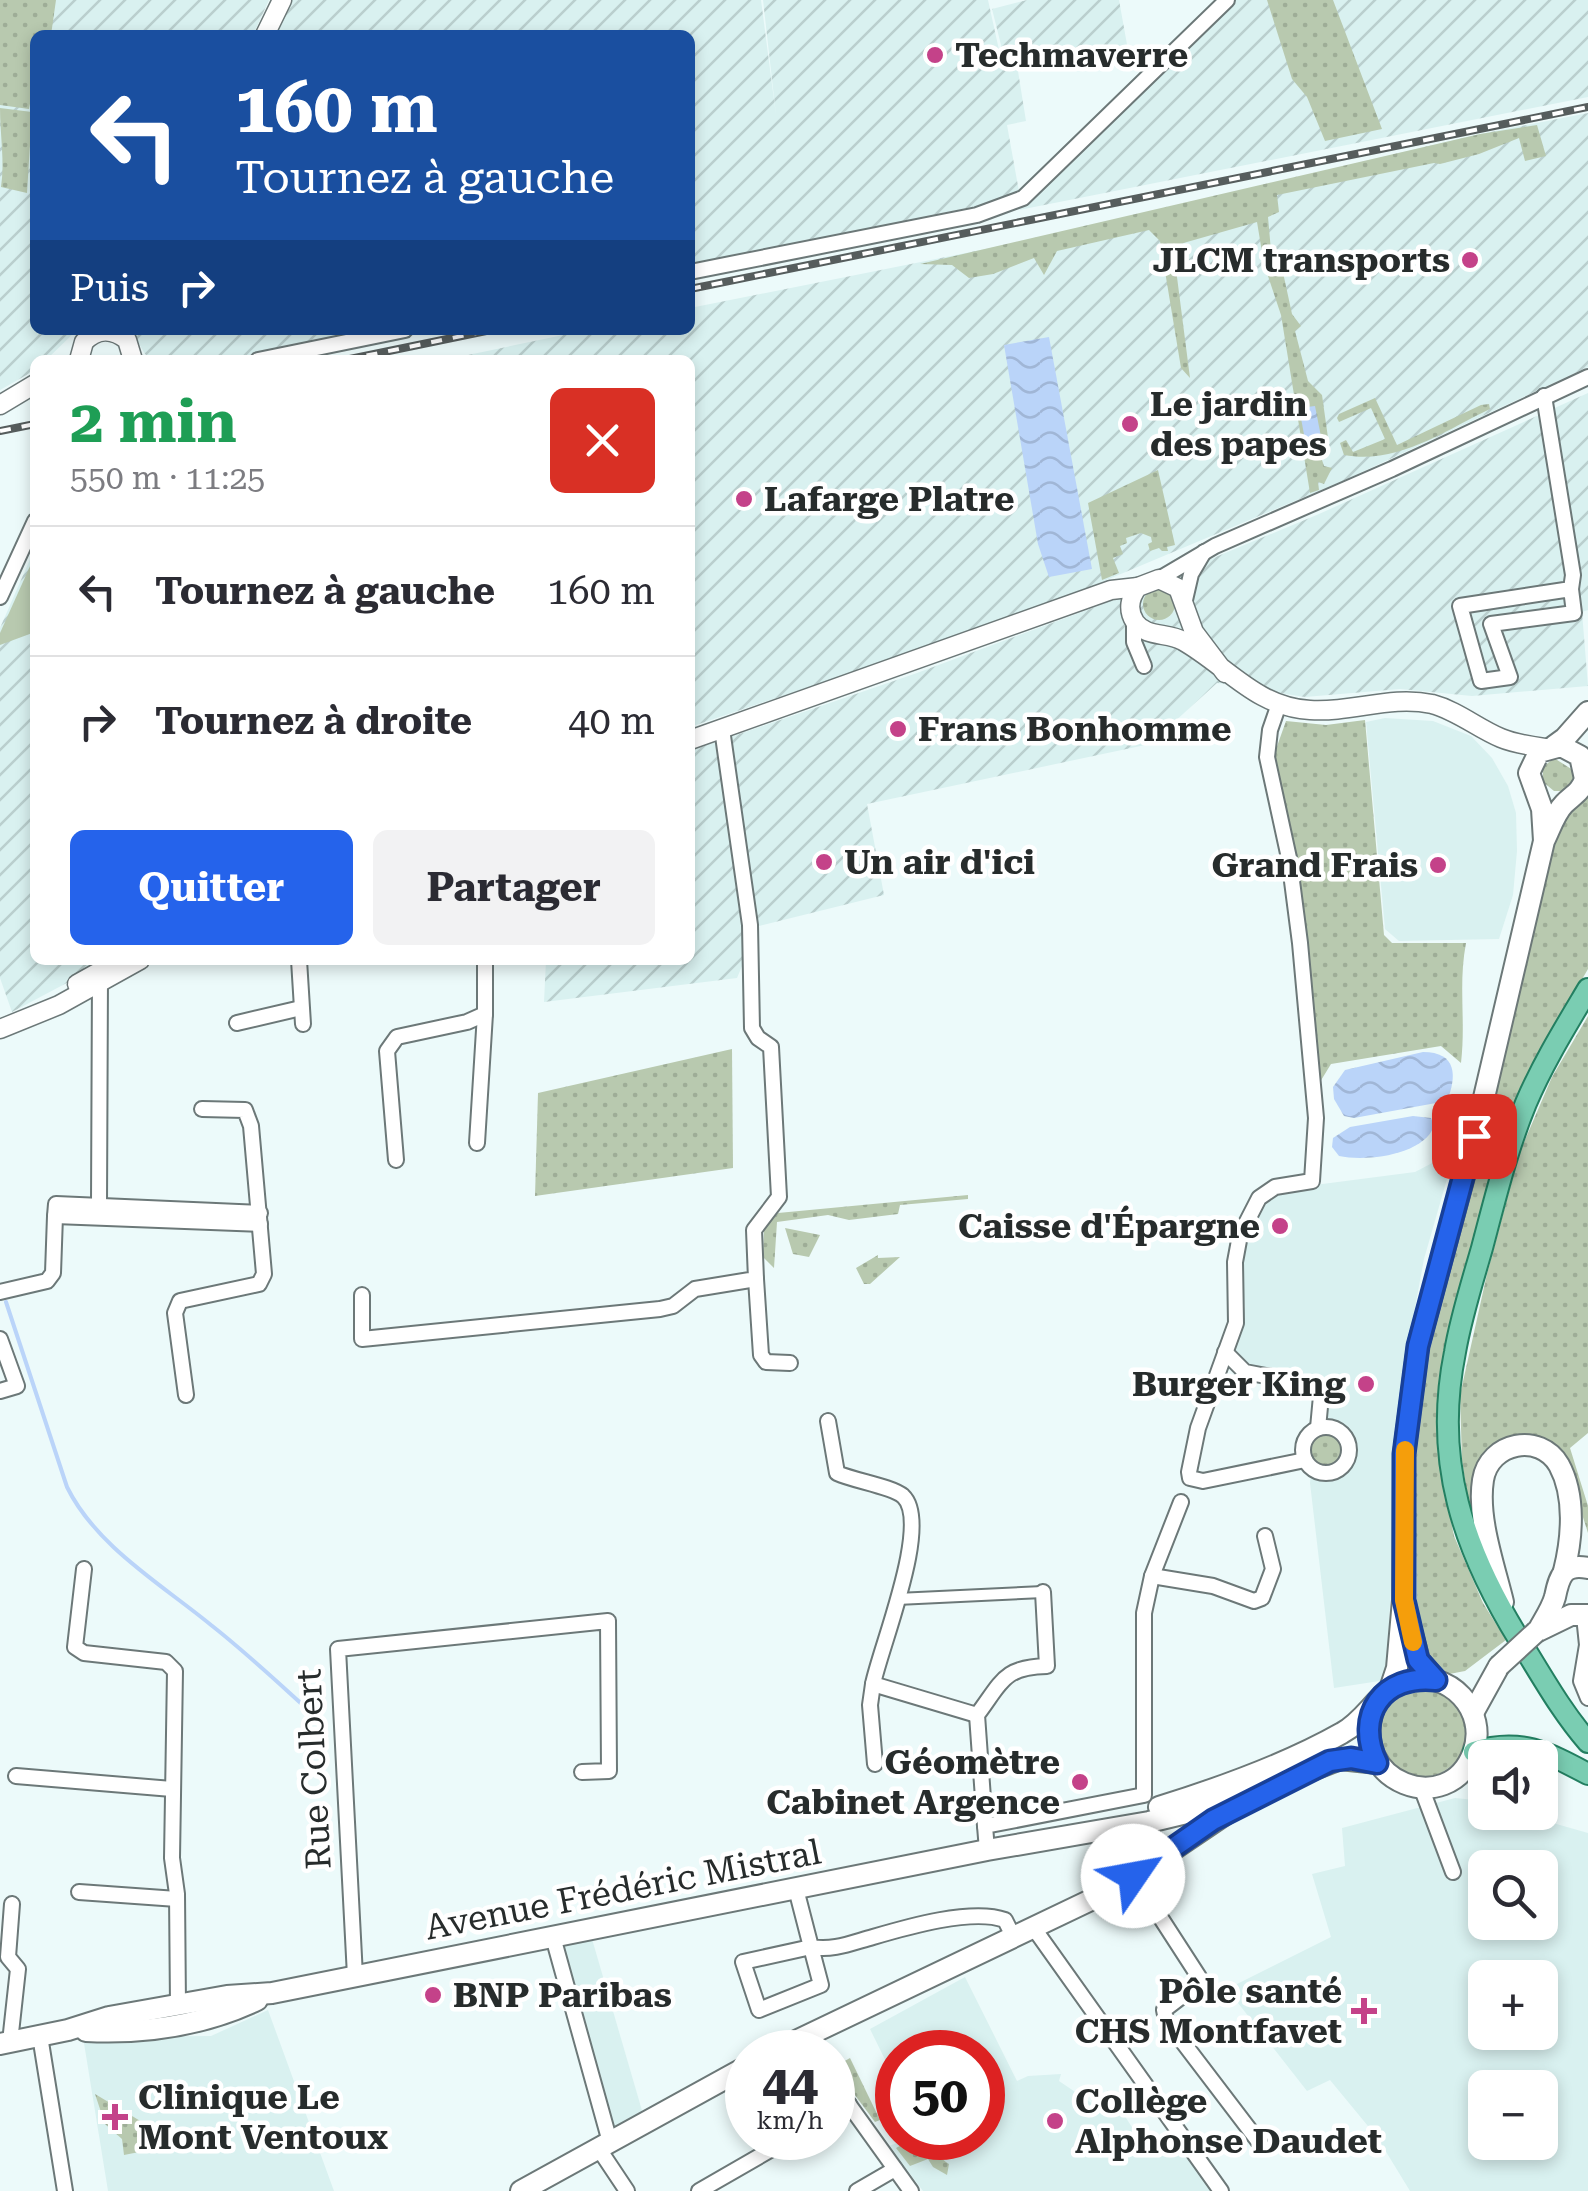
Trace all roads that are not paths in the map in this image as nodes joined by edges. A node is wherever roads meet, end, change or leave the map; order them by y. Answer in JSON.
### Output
{"nodes":[{"id":1,"x":282,"y":0,"type":"edge"},
{"id":2,"x":1227,"y":0,"type":"edge"},
{"id":3,"x":267,"y":30,"type":"edge"},
{"id":4,"x":695,"y":271,"type":"edge"},
{"id":5,"x":94,"y":335,"type":"edge"},
{"id":6,"x":380,"y":335,"type":"edge"},
{"id":7,"x":76,"y":355,"type":"edge"},
{"id":8,"x":282,"y":355,"type":"edge"},
{"id":9,"x":1588,"y":378,"type":"edge"},
{"id":10,"x":30,"y":387,"type":"edge"},
{"id":11,"x":1544,"y":396,"type":"junction"},
{"id":12,"x":0,"y":406,"type":"edge"},
{"id":13,"x":30,"y":532,"type":"edge"},
{"id":14,"x":1204,"y":551,"type":"junction"},
{"id":15,"x":1159,"y":579,"type":"junction"},
{"id":16,"x":1138,"y":587,"type":"junction"},
{"id":17,"x":1571,"y":589,"type":"junction"},
{"id":18,"x":0,"y":597,"type":"edge"},
{"id":19,"x":1079,"y":602,"type":"junction"},
{"id":20,"x":1185,"y":604,"type":"junction"},
{"id":21,"x":1132,"y":617,"type":"junction"},
{"id":22,"x":1158,"y":634,"type":"junction"},
{"id":23,"x":1226,"y":673,"type":"junction"},
{"id":24,"x":1279,"y":704,"type":"junction"},
{"id":25,"x":1588,"y":712,"type":"edge"},
{"id":26,"x":722,"y":729,"type":"junction"},
{"id":27,"x":695,"y":738,"type":"edge"},
{"id":28,"x":1502,"y":739,"type":"junction"},
{"id":29,"x":1550,"y":747,"type":"junction"},
{"id":30,"x":1530,"y":772,"type":"junction"},
{"id":31,"x":1587,"y":775,"type":"edge"},
{"id":32,"x":1537,"y":793,"type":"junction"},
{"id":33,"x":1567,"y":800,"type":"junction"},
{"id":34,"x":1544,"y":840,"type":"junction"},
{"id":35,"x":114,"y":965,"type":"edge"},
{"id":36,"x":128,"y":965,"type":"edge"},
{"id":37,"x":298,"y":965,"type":"edge"},
{"id":38,"x":486,"y":965,"type":"edge"},
{"id":39,"x":100,"y":977,"type":"junction"},
{"id":40,"x":1588,"y":988,"type":"edge"},
{"id":41,"x":485,"y":1014,"type":"junction"},
{"id":42,"x":237,"y":1024,"type":"dead end"},
{"id":43,"x":6,"y":1026,"type":"edge"},
{"id":44,"x":202,"y":1110,"type":"dead end"},
{"id":45,"x":478,"y":1143,"type":"dead end"},
{"id":46,"x":396,"y":1160,"type":"dead end"},
{"id":47,"x":99,"y":1204,"type":"junction"},
{"id":48,"x":55,"y":1216,"type":"junction"},
{"id":49,"x":260,"y":1218,"type":"junction"},
{"id":50,"x":756,"y":1279,"type":"junction"},
{"id":51,"x":0,"y":1292,"type":"edge"},
{"id":52,"x":362,"y":1296,"type":"dead end"},
{"id":53,"x":0,"y":1339,"type":"edge"},
{"id":54,"x":1225,"y":1352,"type":"junction"},
{"id":55,"x":4,"y":1362,"type":"edge"},
{"id":56,"x":790,"y":1362,"type":"dead end"},
{"id":57,"x":0,"y":1391,"type":"edge"},
{"id":58,"x":186,"y":1395,"type":"dead end"},
{"id":59,"x":828,"y":1421,"type":"dead end"},
{"id":60,"x":1318,"y":1428,"type":"junction"},
{"id":61,"x":1305,"y":1460,"type":"junction"},
{"id":62,"x":1181,"y":1502,"type":"dead end"},
{"id":63,"x":1572,"y":1525,"type":"junction"},
{"id":64,"x":1265,"y":1536,"type":"dead end"},
{"id":65,"x":1588,"y":1568,"type":"edge"},
{"id":66,"x":84,"y":1570,"type":"dead end"},
{"id":67,"x":1564,"y":1572,"type":"junction"},
{"id":68,"x":1152,"y":1576,"type":"junction"},
{"id":69,"x":1043,"y":1592,"type":"joint"},
{"id":70,"x":1555,"y":1597,"type":"junction"},
{"id":71,"x":897,"y":1599,"type":"junction"},
{"id":72,"x":1404,"y":1600,"type":"junction"},
{"id":73,"x":1581,"y":1616,"type":"edge"},
{"id":74,"x":1507,"y":1618,"type":"junction"},
{"id":75,"x":1537,"y":1630,"type":"junction"},
{"id":76,"x":1497,"y":1668,"type":"junction"},
{"id":77,"x":873,"y":1684,"type":"junction"},
{"id":78,"x":1444,"y":1684,"type":"junction"},
{"id":79,"x":1390,"y":1689,"type":"junction"},
{"id":80,"x":1588,"y":1698,"type":"edge"},
{"id":81,"x":1374,"y":1708,"type":"junction"},
{"id":82,"x":1473,"y":1713,"type":"junction"},
{"id":83,"x":977,"y":1715,"type":"junction"},
{"id":84,"x":1475,"y":1740,"type":"edge"},
{"id":85,"x":1588,"y":1742,"type":"edge"},
{"id":86,"x":1468,"y":1760,"type":"edge"},
{"id":87,"x":1558,"y":1760,"type":"edge"},
{"id":88,"x":1377,"y":1763,"type":"junction"},
{"id":89,"x":875,"y":1764,"type":"dead end"},
{"id":90,"x":1267,"y":1767,"type":"junction"},
{"id":91,"x":1312,"y":1770,"type":"junction"},
{"id":92,"x":582,"y":1772,"type":"dead end"},
{"id":93,"x":1588,"y":1774,"type":"edge"},
{"id":94,"x":16,"y":1776,"type":"dead end"},
{"id":95,"x":1420,"y":1787,"type":"junction"},
{"id":96,"x":172,"y":1789,"type":"junction"},
{"id":97,"x":1206,"y":1809,"type":"junction"},
{"id":98,"x":1149,"y":1822,"type":"junction"},
{"id":99,"x":985,"y":1826,"type":"junction"},
{"id":100,"x":1090,"y":1830,"type":"junction"},
{"id":101,"x":987,"y":1850,"type":"junction"},
{"id":102,"x":1158,"y":1852,"type":"junction"},
{"id":103,"x":1452,"y":1872,"type":"dead end"},
{"id":104,"x":1133,"y":1876,"type":"junction"},
{"id":105,"x":796,"y":1888,"type":"junction"},
{"id":106,"x":79,"y":1892,"type":"dead end"},
{"id":107,"x":177,"y":1899,"type":"junction"},
{"id":108,"x":12,"y":1904,"type":"dead end"},
{"id":109,"x":1033,"y":1927,"type":"junction"},
{"id":110,"x":1013,"y":1936,"type":"junction"},
{"id":111,"x":554,"y":1937,"type":"junction"},
{"id":112,"x":811,"y":1947,"type":"junction"},
{"id":113,"x":356,"y":1976,"type":"junction"},
{"id":114,"x":272,"y":1993,"type":"junction"},
{"id":115,"x":178,"y":2006,"type":"junction"},
{"id":116,"x":68,"y":2030,"type":"junction"},
{"id":117,"x":836,"y":2030,"type":"edge"},
{"id":118,"x":40,"y":2036,"type":"junction"},
{"id":119,"x":5,"y":2042,"type":"edge"},
{"id":120,"x":725,"y":2079,"type":"edge"},
{"id":121,"x":855,"y":2112,"type":"edge"},
{"id":122,"x":604,"y":2146,"type":"junction"},
{"id":123,"x":1262,"y":2146,"type":"dead end"},
{"id":124,"x":753,"y":2160,"type":"edge"},
{"id":125,"x":895,"y":2169,"type":"junction"},
{"id":126,"x":65,"y":2191,"type":"edge"},
{"id":127,"x":521,"y":2191,"type":"edge"},
{"id":128,"x":627,"y":2191,"type":"edge"},
{"id":129,"x":699,"y":2191,"type":"edge"},
{"id":130,"x":857,"y":2191,"type":"edge"},
{"id":131,"x":910,"y":2191,"type":"edge"},
{"id":132,"x":1221,"y":2191,"type":"edge"}],
"edges":[{"from":1,"to":3,"type":"street"},
{"from":2,"to":4,"type":"street"},
{"from":5,"to":7,"type":"street"},
{"from":6,"to":8,"type":"street"},
{"from":9,"to":11,"type":"street"},
{"from":10,"to":12,"type":"street"},
{"from":11,"to":14,"type":"street"},
{"from":11,"to":17,"type":"street"},
{"from":13,"to":18,"type":"street"},
{"from":14,"to":15,"type":"street"},
{"from":14,"to":20,"type":"street"},
{"from":15,"to":16,"type":"street"},
{"from":15,"to":20,"type":"street"},
{"from":16,"to":19,"type":"street"},
{"from":16,"to":21,"type":"street"},
{"from":17,"to":17,"type":"street"},
{"from":19,"to":21,"type":"street"},
{"from":19,"to":26,"type":"street"},
{"from":20,"to":22,"type":"street"},
{"from":20,"to":23,"type":"street"},
{"from":21,"to":22,"type":"street"},
{"from":21,"to":22,"type":"street"},
{"from":22,"to":23,"type":"street"},
{"from":23,"to":24,"type":"street"},
{"from":24,"to":28,"type":"street"},
{"from":24,"to":54,"type":"street"},
{"from":25,"to":29,"type":"main road"},
{"from":26,"to":27,"type":"street"},
{"from":26,"to":50,"type":"street"},
{"from":28,"to":29,"type":"street"},
{"from":28,"to":30,"type":"street"},
{"from":29,"to":30,"type":"main road"},
{"from":29,"to":31,"type":"main road"},
{"from":30,"to":32,"type":"main road"},
{"from":31,"to":33,"type":"main road"},
{"from":32,"to":33,"type":"main road"},
{"from":32,"to":34,"type":"main road"},
{"from":33,"to":34,"type":"main road"},
{"from":34,"to":72,"type":"main road"},
{"from":35,"to":39,"type":"street"},
{"from":36,"to":39,"type":"street"},
{"from":37,"to":42,"type":"street"},
{"from":38,"to":41,"type":"street"},
{"from":39,"to":43,"type":"street"},
{"from":39,"to":47,"type":"street"},
{"from":40,"to":74,"type":"main road"},
{"from":41,"to":45,"type":"street"},
{"from":41,"to":46,"type":"street"},
{"from":44,"to":49,"type":"street"},
{"from":47,"to":48,"type":"street"},
{"from":47,"to":49,"type":"street"},
{"from":48,"to":49,"type":"street"},
{"from":48,"to":51,"type":"street"},
{"from":49,"to":58,"type":"street"},
{"from":50,"to":52,"type":"street"},
{"from":50,"to":56,"type":"street"},
{"from":53,"to":55,"type":"street"},
{"from":54,"to":60,"type":"street"},
{"from":54,"to":61,"type":"street"},
{"from":55,"to":57,"type":"street"},
{"from":59,"to":71,"type":"street"},
{"from":60,"to":61,"type":"street"},
{"from":60,"to":61,"type":"street"},
{"from":62,"to":68,"type":"street"},
{"from":63,"to":65,"type":"main road"},
{"from":63,"to":67,"type":"main road"},
{"from":63,"to":74,"type":"main road"},
{"from":64,"to":68,"type":"street"},
{"from":65,"to":67,"type":"main road"},
{"from":66,"to":96,"type":"street"},
{"from":67,"to":70,"type":"main road"},
{"from":68,"to":99,"type":"street"},
{"from":69,"to":71,"type":"street"},
{"from":69,"to":83,"type":"street"},
{"from":70,"to":73,"type":"main road"},
{"from":70,"to":75,"type":"main road"},
{"from":71,"to":77,"type":"street"},
{"from":72,"to":78,"type":"main road"},
{"from":72,"to":79,"type":"main road"},
{"from":73,"to":75,"type":"main road"},
{"from":73,"to":80,"type":"street"},
{"from":74,"to":85,"type":"main road"},
{"from":75,"to":76,"type":"main road","bridge":true},
{"from":76,"to":78,"type":"main road"},
{"from":76,"to":82,"type":"main road"},
{"from":77,"to":83,"type":"street"},
{"from":77,"to":89,"type":"street"},
{"from":78,"to":79,"type":"main road"},
{"from":78,"to":82,"type":"main road"},
{"from":79,"to":81,"type":"main road"},
{"from":81,"to":88,"type":"main road"},
{"from":81,"to":90,"type":"main road"},
{"from":82,"to":84,"type":"main road"},
{"from":83,"to":99,"type":"street"},
{"from":86,"to":95,"type":"main road"},
{"from":87,"to":93,"type":"main road"},
{"from":88,"to":91,"type":"main road"},
{"from":88,"to":95,"type":"main road"},
{"from":90,"to":97,"type":"main road"},
{"from":90,"to":100,"type":"main road"},
{"from":91,"to":97,"type":"main road"},
{"from":91,"to":104,"type":"main road"},
{"from":92,"to":113,"type":"street","name":"Rue Colbert"},
{"from":94,"to":96,"type":"street"},
{"from":95,"to":103,"type":"street"},
{"from":96,"to":107,"type":"street"},
{"from":97,"to":98,"type":"main road"},
{"from":97,"to":102,"type":"main road"},
{"from":98,"to":100,"type":"main road"},
{"from":98,"to":102,"type":"main road"},
{"from":99,"to":101,"type":"street"},
{"from":100,"to":101,"type":"main road","name":"Avenue Frédéric Mistral"},
{"from":101,"to":105,"type":"main road","name":"Avenue Frédéric Mistral"},
{"from":102,"to":104,"type":"main road"},
{"from":104,"to":109,"type":"main road"},
{"from":104,"to":123,"type":"street"},
{"from":105,"to":111,"type":"main road","name":"Avenue Frédéric Mistral"},
{"from":105,"to":112,"type":"street"},
{"from":106,"to":107,"type":"street"},
{"from":107,"to":115,"type":"street"},
{"from":108,"to":119,"type":"street"},
{"from":109,"to":110,"type":"main road"},
{"from":109,"to":132,"type":"street"},
{"from":110,"to":112,"type":"street"},
{"from":110,"to":117,"type":"main road"},
{"from":111,"to":113,"type":"main road","name":"Avenue Frédéric Mistral"},
{"from":111,"to":122,"type":"street"},
{"from":112,"to":112,"type":"street"},
{"from":113,"to":114,"type":"main road","name":"Avenue Frédéric Mistral"},
{"from":114,"to":115,"type":"main road","name":"Avenue Frédéric Mistral"},
{"from":114,"to":116,"type":"main road","name":"Avenue Frédéric Mistral"},
{"from":115,"to":116,"type":"main road","name":"Avenue Frédéric Mistral"},
{"from":116,"to":118,"type":"main road","name":"Avenue Frédéric Mistral"},
{"from":118,"to":119,"type":"main road","name":"Avenue Frédéric Mistral"},
{"from":118,"to":126,"type":"street"},
{"from":120,"to":122,"type":"main road"},
{"from":121,"to":125,"type":"street"},
{"from":122,"to":127,"type":"main road"},
{"from":122,"to":128,"type":"street"},
{"from":124,"to":129,"type":"street"},
{"from":125,"to":130,"type":"street"},
{"from":125,"to":131,"type":"street"}]}
